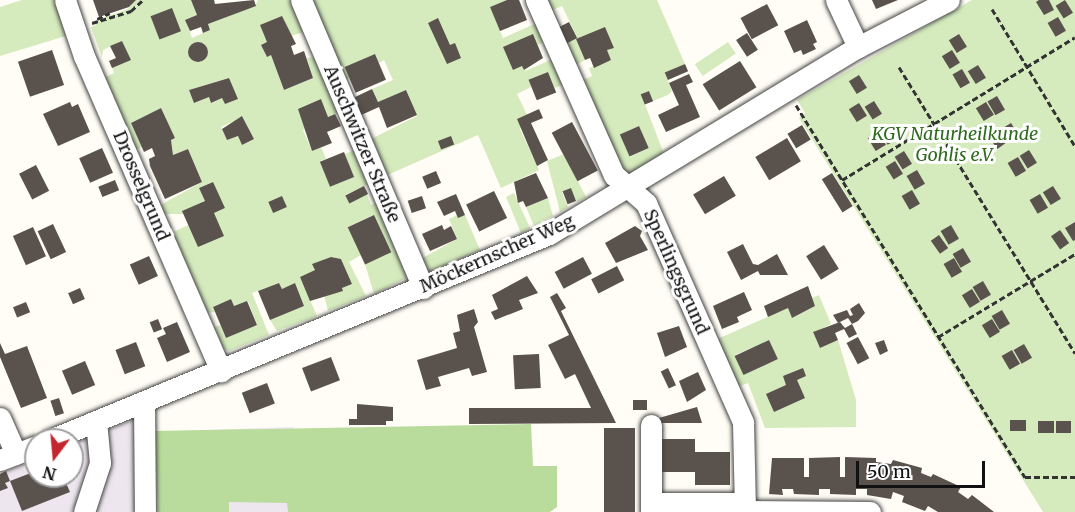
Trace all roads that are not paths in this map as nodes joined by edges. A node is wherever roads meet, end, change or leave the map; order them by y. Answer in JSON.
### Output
{"nodes":[{"id":1,"x":65,"y":0,"type":"edge"},
{"id":2,"x":301,"y":0,"type":"edge"},
{"id":3,"x":536,"y":0,"type":"edge"},
{"id":4,"x":836,"y":0,"type":"edge"},
{"id":5,"x":949,"y":0,"type":"edge"},
{"id":6,"x":858,"y":47,"type":"junction"},
{"id":7,"x":626,"y":189,"type":"junction"},
{"id":8,"x":423,"y":288,"type":"junction"},
{"id":9,"x":221,"y":371,"type":"junction"},
{"id":10,"x":144,"y":402,"type":"junction"},
{"id":11,"x":0,"y":418,"type":"edge"},
{"id":12,"x":96,"y":422,"type":"junction"},
{"id":13,"x":651,"y":426,"type":"dead end"},
{"id":14,"x":81,"y":428,"type":"edge"},
{"id":15,"x":24,"y":451,"type":"edge"},
{"id":16,"x":8,"y":457,"type":"edge"},
{"id":17,"x":651,"y":507,"type":"edge"},
{"id":18,"x":745,"y":508,"type":"edge"},
{"id":19,"x":84,"y":512,"type":"edge"},
{"id":20,"x":145,"y":512,"type":"edge"},
{"id":21,"x":870,"y":512,"type":"edge"}],
"edges":[{"from":1,"to":9,"type":"street","name":"Drosselgrund"},
{"from":2,"to":8,"type":"street","name":"Auschwitzer Straße"},
{"from":3,"to":7,"type":"street","name":"Sperlingsgrund"},
{"from":4,"to":6,"type":"street"},
{"from":5,"to":6,"type":"street","name":"Möckernscher Weg"},
{"from":6,"to":7,"type":"street","name":"Möckernscher Weg"},
{"from":7,"to":8,"type":"street","name":"Möckernscher Weg"},
{"from":7,"to":18,"type":"street","name":"Sperlingsgrund"},
{"from":8,"to":9,"type":"street","name":"Möckernscher Weg"},
{"from":9,"to":10,"type":"street","name":"Möckernscher Weg"},
{"from":10,"to":12,"type":"street","name":"Möckernscher Weg"},
{"from":10,"to":20,"type":"street"},
{"from":11,"to":16,"type":"street"},
{"from":12,"to":14,"type":"street","name":"Möckernscher Weg"},
{"from":12,"to":19,"type":"street"},
{"from":13,"to":17,"type":"street"},
{"from":15,"to":16,"type":"street"},
{"from":17,"to":18,"type":"street"},
{"from":18,"to":21,"type":"street"}]}
